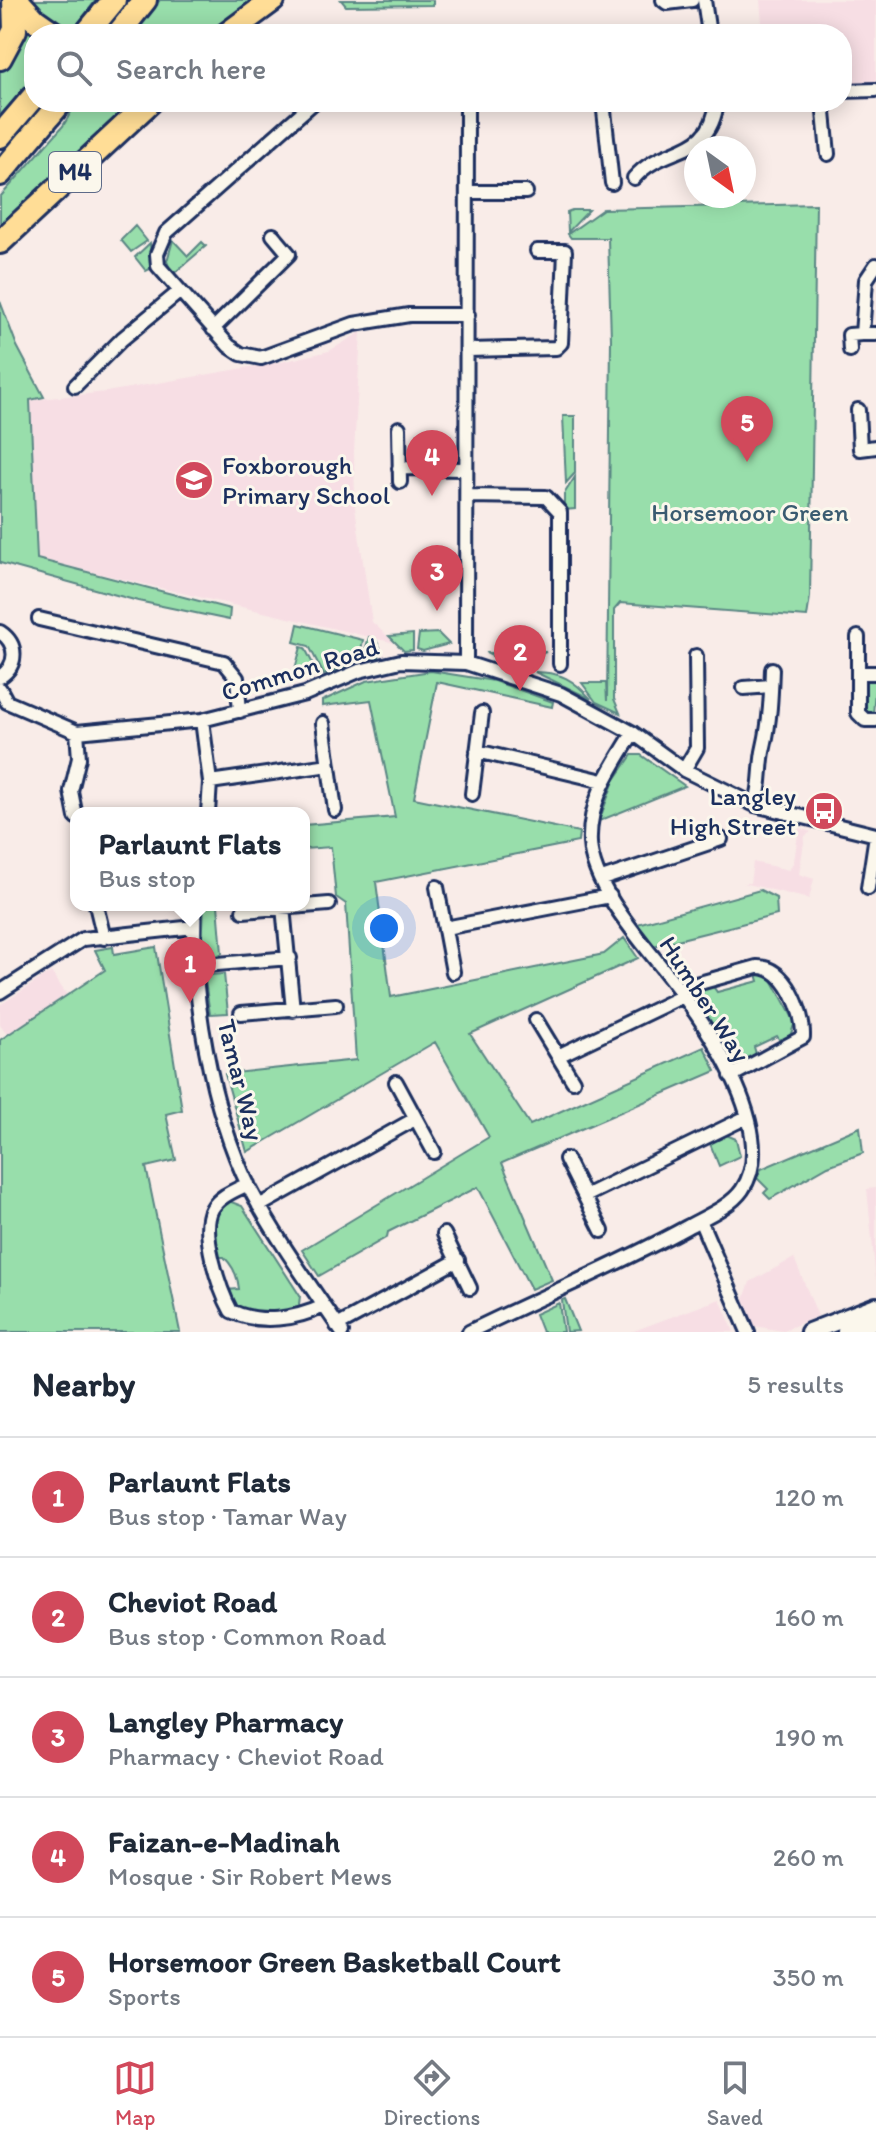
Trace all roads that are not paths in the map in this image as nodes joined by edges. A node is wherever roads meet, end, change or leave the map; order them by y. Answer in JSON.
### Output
{"nodes":[{"id":1,"x":16,"y":0,"type":"edge"},
{"id":2,"x":114,"y":0,"type":"edge"},
{"id":3,"x":145,"y":0,"type":"edge"},
{"id":4,"x":273,"y":0,"type":"edge"},
{"id":5,"x":663,"y":0,"type":"edge"},
{"id":6,"x":692,"y":0,"type":"edge"},
{"id":7,"x":704,"y":0,"type":"edge"},
{"id":8,"x":41,"y":24,"type":"edge"},
{"id":9,"x":94,"y":24,"type":"edge"},
{"id":10,"x":126,"y":24,"type":"edge"},
{"id":11,"x":241,"y":24,"type":"edge"},
{"id":12,"x":708,"y":24,"type":"edge"},
{"id":13,"x":0,"y":58,"type":"edge"},
{"id":14,"x":876,"y":90,"type":"edge"},
{"id":15,"x":852,"y":91,"type":"edge"},
{"id":16,"x":24,"y":108,"type":"edge"},
{"id":17,"x":53,"y":112,"type":"edge"},
{"id":18,"x":139,"y":112,"type":"edge"},
{"id":19,"x":303,"y":112,"type":"edge"},
{"id":20,"x":467,"y":112,"type":"edge"},
{"id":21,"x":604,"y":112,"type":"edge"},
{"id":22,"x":716,"y":112,"type":"edge"},
{"id":23,"x":824,"y":112,"type":"edge"},
{"id":24,"x":0,"y":136,"type":"edge"},
{"id":25,"x":828,"y":154,"type":"dead end"},
{"id":26,"x":0,"y":174,"type":"edge"},
{"id":27,"x":634,"y":178,"type":"dead end"},
{"id":28,"x":612,"y":183,"type":"dead end"},
{"id":29,"x":467,"y":192,"type":"junction"},
{"id":30,"x":526,"y":192,"type":"dead end"},
{"id":31,"x":273,"y":235,"type":"dead end"},
{"id":32,"x":0,"y":242,"type":"edge"},
{"id":33,"x":537,"y":251,"type":"dead end"},
{"id":34,"x":876,"y":265,"type":"edge"},
{"id":35,"x":179,"y":292,"type":"junction"},
{"id":36,"x":468,"y":315,"type":"junction"},
{"id":37,"x":213,"y":329,"type":"junction"},
{"id":38,"x":862,"y":334,"type":"junction"},
{"id":39,"x":876,"y":334,"type":"edge"},
{"id":40,"x":468,"y":350,"type":"junction"},
{"id":41,"x":850,"y":350,"type":"dead end"},
{"id":42,"x":75,"y":386,"type":"dead end"},
{"id":43,"x":858,"y":410,"type":"dead end"},
{"id":44,"x":399,"y":428,"type":"dead end"},
{"id":45,"x":876,"y":447,"type":"edge"},
{"id":46,"x":465,"y":469,"type":"junction"},
{"id":47,"x":467,"y":496,"type":"junction"},
{"id":48,"x":39,"y":619,"type":"dead end"},
{"id":49,"x":0,"y":632,"type":"edge"},
{"id":50,"x":858,"y":637,"type":"dead end"},
{"id":51,"x":696,"y":656,"type":"dead end"},
{"id":52,"x":466,"y":663,"type":"junction"},
{"id":53,"x":560,"y":664,"type":"dead end"},
{"id":54,"x":772,"y":669,"type":"dead end"},
{"id":55,"x":859,"y":673,"type":"junction"},
{"id":56,"x":876,"y":673,"type":"edge"},
{"id":57,"x":0,"y":677,"type":"edge"},
{"id":58,"x":771,"y":686,"type":"junction"},
{"id":59,"x":744,"y":688,"type":"dead end"},
{"id":60,"x":0,"y":689,"type":"edge"},
{"id":61,"x":4,"y":706,"type":"edge"},
{"id":62,"x":240,"y":711,"type":"junction"},
{"id":63,"x":482,"y":713,"type":"dead end"},
{"id":64,"x":202,"y":720,"type":"junction"},
{"id":65,"x":876,"y":720,"type":"edge"},
{"id":66,"x":323,"y":723,"type":"dead end"},
{"id":67,"x":77,"y":732,"type":"junction"},
{"id":68,"x":633,"y":733,"type":"junction"},
{"id":69,"x":477,"y":751,"type":"junction"},
{"id":70,"x":329,"y":765,"type":"junction"},
{"id":71,"x":684,"y":770,"type":"junction"},
{"id":72,"x":603,"y":781,"type":"junction"},
{"id":73,"x":210,"y":782,"type":"junction"},
{"id":74,"x":472,"y":794,"type":"dead end"},
{"id":75,"x":755,"y":805,"type":"junction"},
{"id":76,"x":74,"y":807,"type":"edge"},
{"id":77,"x":208,"y":807,"type":"edge"},
{"id":78,"x":335,"y":810,"type":"dead end"},
{"id":79,"x":876,"y":835,"type":"edge"},
{"id":80,"x":721,"y":839,"type":"dead end"},
{"id":81,"x":602,"y":879,"type":"junction"},
{"id":82,"x":437,"y":887,"type":"dead end"},
{"id":83,"x":868,"y":888,"type":"dead end"},
{"id":84,"x":610,"y":896,"type":"junction"},
{"id":85,"x":329,"y":904,"type":"dead end"},
{"id":86,"x":310,"y":905,"type":"edge"},
{"id":87,"x":97,"y":911,"type":"edge"},
{"id":88,"x":195,"y":911,"type":"edge"},
{"id":89,"x":284,"y":911,"type":"edge"},
{"id":90,"x":194,"y":927,"type":"junction"},
{"id":91,"x":445,"y":928,"type":"junction"},
{"id":92,"x":104,"y":938,"type":"junction"},
{"id":93,"x":290,"y":958,"type":"junction"},
{"id":94,"x":194,"y":966,"type":"junction"},
{"id":95,"x":453,"y":972,"type":"dead end"},
{"id":96,"x":0,"y":992,"type":"edge"},
{"id":97,"x":680,"y":992,"type":"junction"},
{"id":98,"x":336,"y":1005,"type":"dead end"},
{"id":99,"x":293,"y":1010,"type":"junction"},
{"id":100,"x":241,"y":1013,"type":"dead end"},
{"id":101,"x":536,"y":1020,"type":"dead end"},
{"id":102,"x":558,"y":1056,"type":"junction"},
{"id":103,"x":731,"y":1076,"type":"junction"},
{"id":104,"x":573,"y":1081,"type":"dead end"},
{"id":105,"x":396,"y":1082,"type":"dead end"},
{"id":106,"x":747,"y":1117,"type":"junction"},
{"id":107,"x":415,"y":1119,"type":"junction"},
{"id":108,"x":434,"y":1152,"type":"dead end"},
{"id":109,"x":566,"y":1159,"type":"dead end"},
{"id":110,"x":248,"y":1184,"type":"junction"},
{"id":111,"x":585,"y":1196,"type":"junction"},
{"id":112,"x":259,"y":1206,"type":"junction"},
{"id":113,"x":700,"y":1220,"type":"junction"},
{"id":114,"x":602,"y":1231,"type":"dead end"},
{"id":115,"x":444,"y":1234,"type":"dead end"},
{"id":116,"x":458,"y":1260,"type":"junction"},
{"id":117,"x":470,"y":1288,"type":"dead end"},
{"id":118,"x":324,"y":1306,"type":"junction"},
{"id":119,"x":876,"y":1306,"type":"edge"},
{"id":120,"x":876,"y":1320,"type":"edge"},
{"id":121,"x":340,"y":1329,"type":"edge"},
{"id":122,"x":469,"y":1332,"type":"edge"},
{"id":123,"x":748,"y":1332,"type":"edge"},
{"id":124,"x":809,"y":1332,"type":"edge"},
{"id":125,"x":846,"y":1332,"type":"edge"}],
"edges":[{"from":1,"to":8,"type":"highway"},
{"from":1,"to":13,"type":"highway"},
{"from":2,"to":9,"type":"highway"},
{"from":3,"to":10,"type":"highway"},
{"from":4,"to":11,"type":"highway"},
{"from":5,"to":6,"type":"street"},
{"from":7,"to":12,"type":"street"},
{"from":14,"to":15,"type":"street"},
{"from":16,"to":24,"type":"highway"},
{"from":17,"to":26,"type":"highway","number":"M4"},
{"from":18,"to":32,"type":"highway","number":"M4"},
{"from":19,"to":35,"type":"street"},
{"from":20,"to":29,"type":"street"},
{"from":21,"to":28,"type":"street"},
{"from":22,"to":27,"type":"street"},
{"from":23,"to":25,"type":"street"},
{"from":29,"to":30,"type":"street"},
{"from":29,"to":36,"type":"street"},
{"from":31,"to":37,"type":"street"},
{"from":33,"to":40,"type":"street"},
{"from":34,"to":38,"type":"street"},
{"from":35,"to":37,"type":"street"},
{"from":35,"to":42,"type":"street"},
{"from":36,"to":37,"type":"street"},
{"from":36,"to":40,"type":"street"},
{"from":38,"to":39,"type":"street"},
{"from":38,"to":41,"type":"street"},
{"from":40,"to":46,"type":"street"},
{"from":43,"to":45,"type":"street"},
{"from":44,"to":46,"type":"street"},
{"from":46,"to":47,"type":"street"},
{"from":47,"to":52,"type":"street"},
{"from":47,"to":53,"type":"street"},
{"from":48,"to":62,"type":"street"},
{"from":49,"to":57,"type":"street"},
{"from":50,"to":55,"type":"street"},
{"from":51,"to":71,"type":"street"},
{"from":52,"to":62,"type":"street","name":"Common Road"},
{"from":52,"to":68,"type":"street","name":"Common Road"},
{"from":54,"to":58,"type":"street"},
{"from":55,"to":56,"type":"street"},
{"from":55,"to":65,"type":"street"},
{"from":58,"to":59,"type":"street"},
{"from":58,"to":75,"type":"street"},
{"from":60,"to":61,"type":"street","name":"Common Road"},
{"from":61,"to":67,"type":"street","name":"Common Road"},
{"from":62,"to":64,"type":"street","name":"Common Road"},
{"from":63,"to":69,"type":"street"},
{"from":64,"to":67,"type":"street","name":"Common Road"},
{"from":64,"to":73,"type":"street"},
{"from":66,"to":70,"type":"street"},
{"from":67,"to":76,"type":"street"},
{"from":68,"to":71,"type":"street","name":"Common Road"},
{"from":68,"to":72,"type":"street","name":"Humber Way"},
{"from":69,"to":72,"type":"street"},
{"from":69,"to":74,"type":"street"},
{"from":70,"to":73,"type":"street"},
{"from":70,"to":78,"type":"street"},
{"from":71,"to":75,"type":"street","name":"Common Road"},
{"from":72,"to":81,"type":"street","name":"Humber Way"},
{"from":73,"to":77,"type":"street"},
{"from":75,"to":79,"type":"street","name":"Common Road"},
{"from":79,"to":83,"type":"street"},
{"from":80,"to":81,"type":"street"},
{"from":81,"to":84,"type":"street","name":"Humber Way"},
{"from":82,"to":91,"type":"street"},
{"from":84,"to":91,"type":"street"},
{"from":84,"to":97,"type":"street","name":"Humber Way"},
{"from":85,"to":86,"type":"street"},
{"from":87,"to":92,"type":"street"},
{"from":88,"to":90,"type":"street","name":"Tamar Way"},
{"from":89,"to":93,"type":"street"},
{"from":90,"to":92,"type":"street"},
{"from":90,"to":94,"type":"street","name":"Tamar Way"},
{"from":91,"to":95,"type":"street"},
{"from":92,"to":96,"type":"street"},
{"from":93,"to":94,"type":"street"},
{"from":93,"to":99,"type":"street"},
{"from":94,"to":110,"type":"street","name":"Tamar Way"},
{"from":97,"to":102,"type":"street"},
{"from":97,"to":103,"type":"street","name":"Humber Way"},
{"from":97,"to":103,"type":"street"},
{"from":98,"to":99,"type":"street"},
{"from":99,"to":100,"type":"street"},
{"from":101,"to":102,"type":"street"},
{"from":102,"to":104,"type":"street"},
{"from":103,"to":106,"type":"street","name":"Humber Way"},
{"from":105,"to":107,"type":"street"},
{"from":106,"to":111,"type":"street"},
{"from":106,"to":113,"type":"street","name":"Humber Way"},
{"from":107,"to":108,"type":"street"},
{"from":107,"to":112,"type":"street"},
{"from":109,"to":111,"type":"street"},
{"from":110,"to":112,"type":"street","name":"Tamar Way"},
{"from":110,"to":118,"type":"street"},
{"from":111,"to":114,"type":"street"},
{"from":112,"to":118,"type":"street","name":"Tamar Way"},
{"from":113,"to":122,"type":"street","name":"Humber Way"},
{"from":113,"to":123,"type":"street"},
{"from":115,"to":116,"type":"street"},
{"from":116,"to":117,"type":"street"},
{"from":116,"to":121,"type":"street"},
{"from":118,"to":121,"type":"street","name":"Tamar Way"},
{"from":119,"to":124,"type":"street"},
{"from":120,"to":125,"type":"street"}]}
